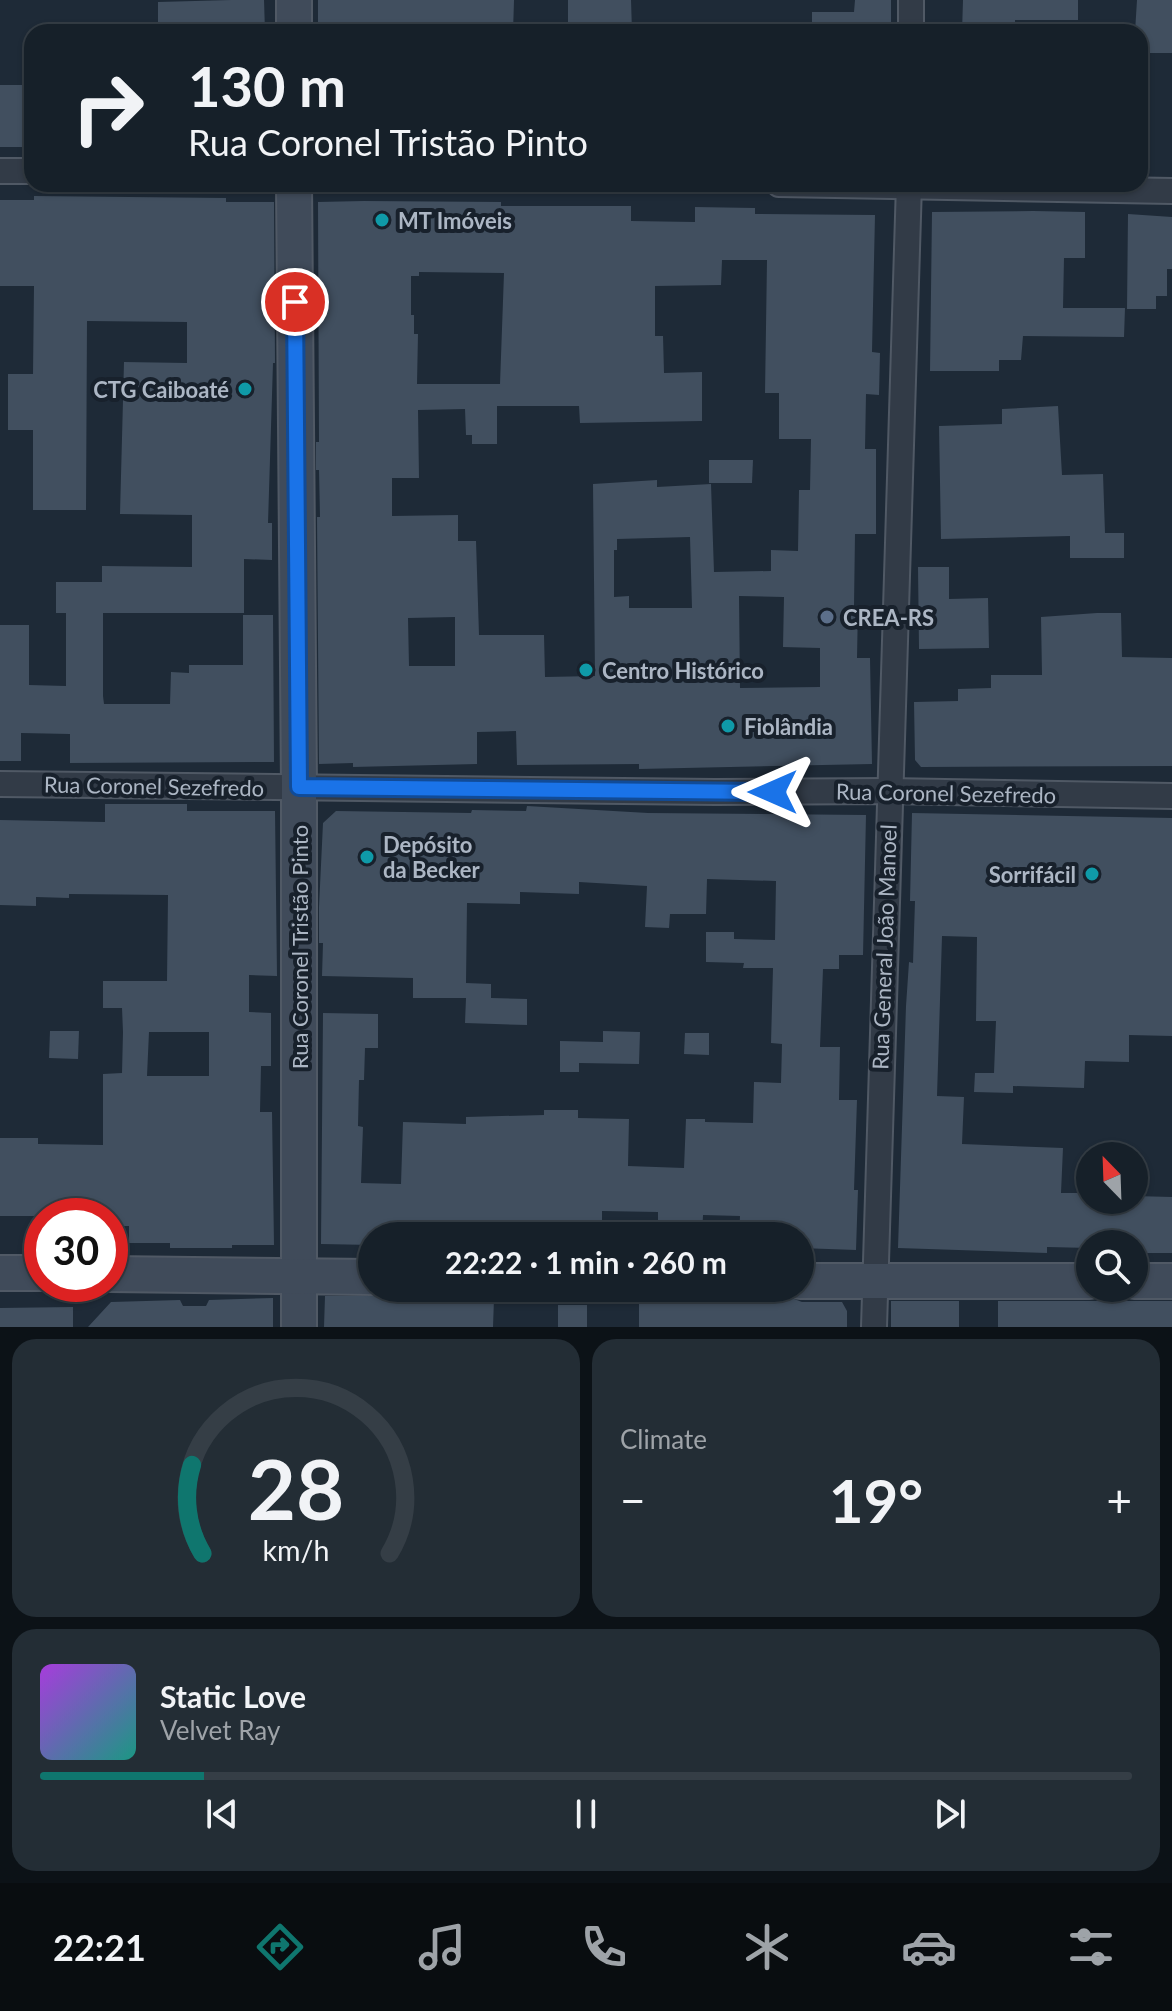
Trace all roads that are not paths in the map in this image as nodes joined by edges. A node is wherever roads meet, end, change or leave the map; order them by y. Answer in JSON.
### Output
{"nodes":[{"id":1,"x":294,"y":0,"type":"edge"},
{"id":2,"x":911,"y":0,"type":"edge"},
{"id":3,"x":294,"y":24,"type":"edge"},
{"id":4,"x":911,"y":24,"type":"edge"},
{"id":5,"x":0,"y":171,"type":"edge"},
{"id":6,"x":24,"y":171,"type":"edge"},
{"id":7,"x":1148,"y":190,"type":"edge"},
{"id":8,"x":1172,"y":191,"type":"edge"},
{"id":9,"x":294,"y":192,"type":"edge"},
{"id":10,"x":909,"y":192,"type":"edge"},
{"id":11,"x":0,"y":784,"type":"edge"},
{"id":12,"x":299,"y":787,"type":"junction"},
{"id":13,"x":888,"y":791,"type":"junction"},
{"id":14,"x":1172,"y":796,"type":"edge"},
{"id":15,"x":0,"y":1273,"type":"edge"},
{"id":16,"x":24,"y":1273,"type":"edge"},
{"id":17,"x":128,"y":1274,"type":"edge"},
{"id":18,"x":299,"y":1276,"type":"junction"},
{"id":19,"x":358,"y":1277,"type":"edge"},
{"id":20,"x":814,"y":1281,"type":"edge"},
{"id":21,"x":1076,"y":1281,"type":"edge"},
{"id":22,"x":1148,"y":1281,"type":"edge"},
{"id":23,"x":1172,"y":1281,"type":"edge"},
{"id":24,"x":874,"y":1282,"type":"junction"},
{"id":25,"x":299,"y":1327,"type":"edge"},
{"id":26,"x":874,"y":1327,"type":"edge"}],
"edges":[{"from":1,"to":3,"type":"main road"},
{"from":2,"to":4,"type":"street"},
{"from":5,"to":6,"type":"street"},
{"from":7,"to":8,"type":"street"},
{"from":9,"to":12,"type":"main road","name":"Rua Coronel Tristão Pinto"},
{"from":10,"to":13,"type":"street","name":"Rua General João Manoel"},
{"from":11,"to":12,"type":"street","name":"Rua Coronel Sezefredo"},
{"from":12,"to":13,"type":"street","name":"Rua Coronel Sezefredo"},
{"from":12,"to":18,"type":"main road","name":"Rua Coronel Tristão Pinto"},
{"from":13,"to":14,"type":"street","name":"Rua Coronel Sezefredo"},
{"from":13,"to":24,"type":"street","name":"Rua General João Manoel"},
{"from":15,"to":16,"type":"main road"},
{"from":17,"to":18,"type":"main road"},
{"from":18,"to":19,"type":"main road"},
{"from":18,"to":25,"type":"main road","name":"Rua Coronel Tristão Pinto"},
{"from":20,"to":24,"type":"main road"},
{"from":21,"to":24,"type":"main road"},
{"from":22,"to":23,"type":"main road"},
{"from":24,"to":26,"type":"street","name":"Rua General João Manoel"}]}
